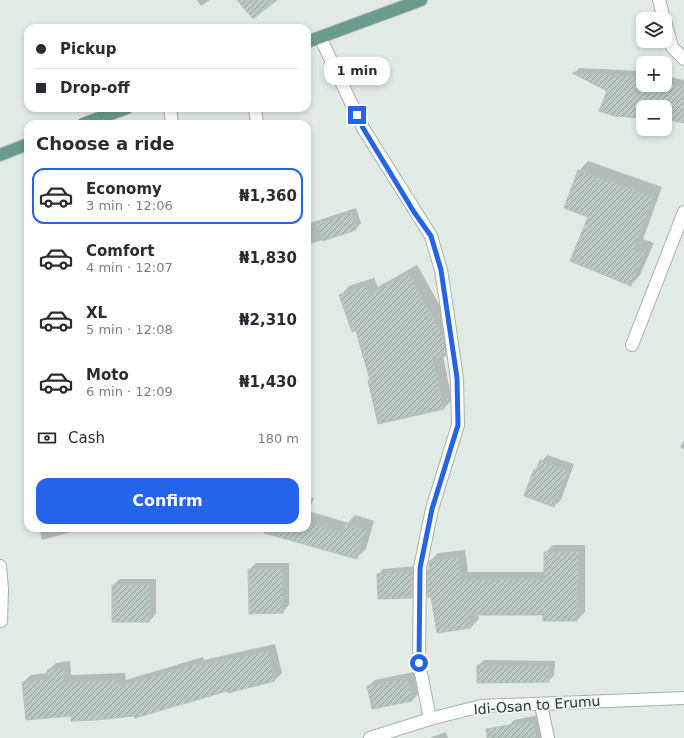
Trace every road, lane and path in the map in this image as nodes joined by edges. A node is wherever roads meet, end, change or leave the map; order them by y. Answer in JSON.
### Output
{"nodes":[{"id":1,"x":421,"y":0,"type":"edge"},
{"id":2,"x":659,"y":0,"type":"edge"},
{"id":3,"x":663,"y":12,"type":"edge"},
{"id":4,"x":320,"y":37,"type":"junction"},
{"id":5,"x":311,"y":40,"type":"edge"},
{"id":6,"x":672,"y":47,"type":"edge"},
{"id":7,"x":684,"y":59,"type":"edge"},
{"id":8,"x":116,"y":112,"type":"edge"},
{"id":9,"x":94,"y":120,"type":"edge"},
{"id":10,"x":24,"y":146,"type":"edge"},
{"id":11,"x":0,"y":155,"type":"edge"},
{"id":12,"x":684,"y":212,"type":"edge"},
{"id":13,"x":632,"y":345,"type":"dead end"},
{"id":14,"x":0,"y":566,"type":"edge"},
{"id":15,"x":1,"y":621,"type":"edge"},
{"id":16,"x":684,"y":698,"type":"edge"},
{"id":17,"x":541,"y":705,"type":"junction"},
{"id":18,"x":430,"y":719,"type":"junction"},
{"id":19,"x":370,"y":738,"type":"edge"},
{"id":20,"x":548,"y":738,"type":"edge"}],
"edges":[{"from":1,"to":4,"type":"main road"},
{"from":2,"to":3,"type":"street"},
{"from":4,"to":5,"type":"main road"},
{"from":4,"to":18,"type":"street"},
{"from":6,"to":7,"type":"street"},
{"from":8,"to":9,"type":"main road"},
{"from":10,"to":11,"type":"main road"},
{"from":12,"to":13,"type":"street"},
{"from":14,"to":15,"type":"street"},
{"from":16,"to":17,"type":"street","name":"Idi-Osan to Erumu"},
{"from":17,"to":18,"type":"street","name":"Idi-Osan to Erumu"},
{"from":17,"to":20,"type":"street"},
{"from":18,"to":19,"type":"street","name":"Idi-Osan to Erumu"}]}
